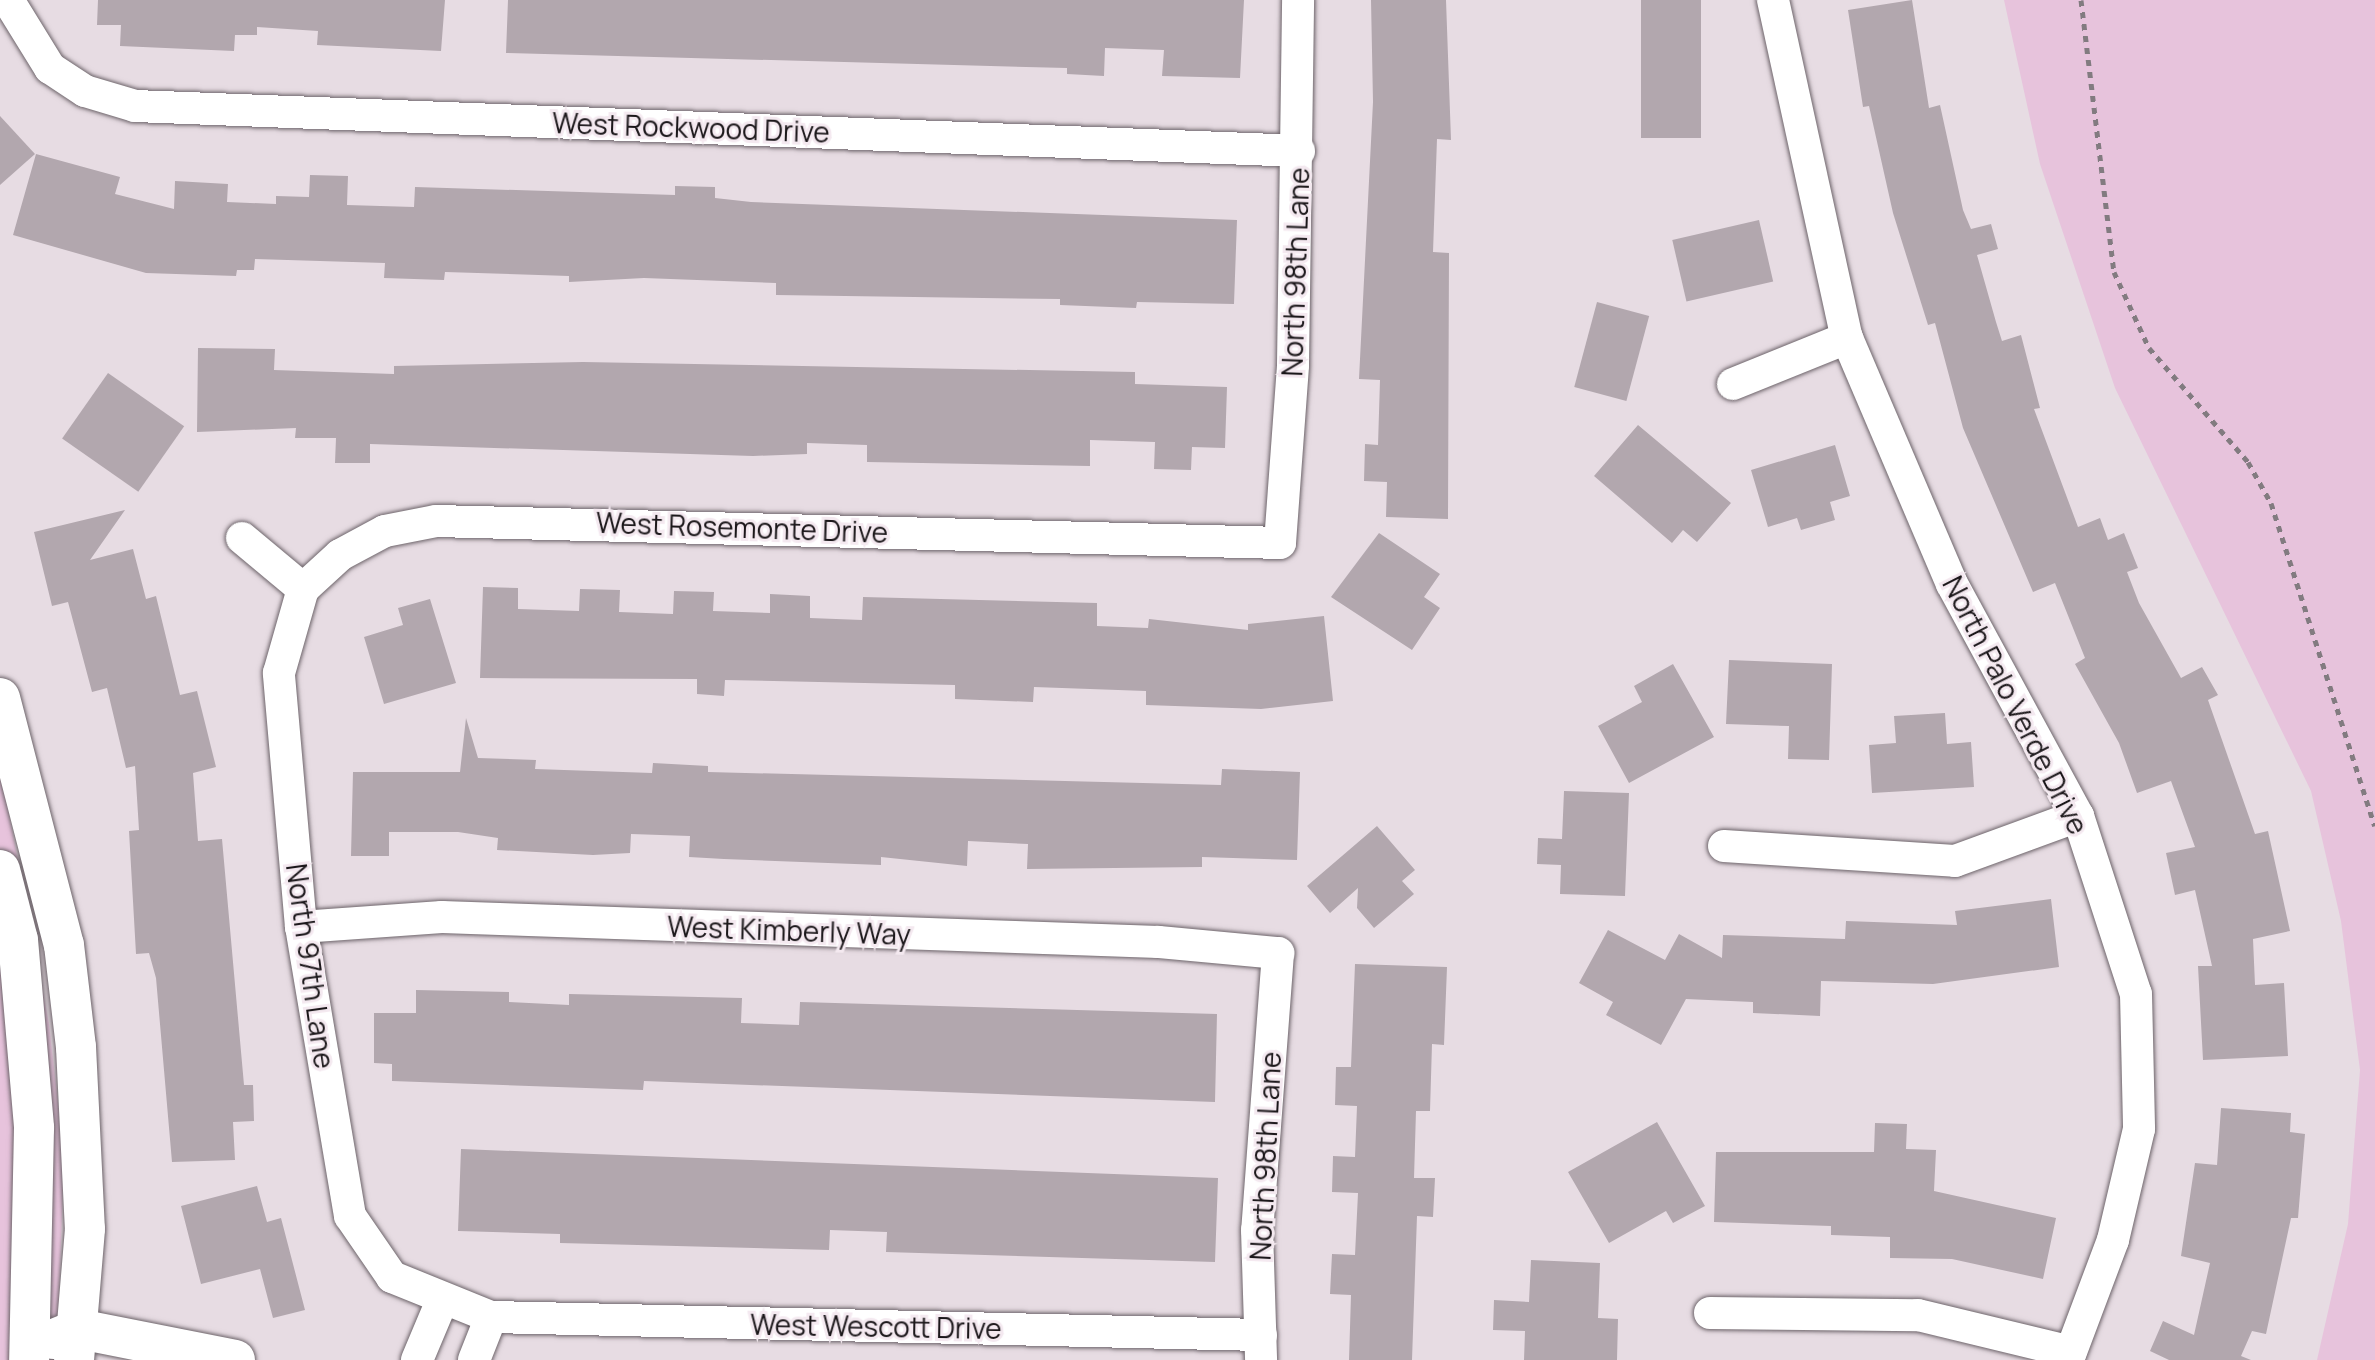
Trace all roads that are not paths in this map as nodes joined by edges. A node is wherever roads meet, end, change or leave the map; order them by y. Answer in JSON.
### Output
{"nodes":[{"id":1,"x":8,"y":0,"type":"edge"},
{"id":2,"x":1298,"y":0,"type":"edge"},
{"id":3,"x":1773,"y":0,"type":"edge"},
{"id":4,"x":1299,"y":151,"type":"junction"},
{"id":5,"x":1847,"y":338,"type":"junction"},
{"id":6,"x":1733,"y":384,"type":"dead end"},
{"id":7,"x":242,"y":538,"type":"dead end"},
{"id":8,"x":1280,"y":543,"type":"joint"},
{"id":9,"x":303,"y":589,"type":"junction"},
{"id":10,"x":0,"y":698,"type":"edge"},
{"id":11,"x":2078,"y":816,"type":"junction"},
{"id":12,"x":1724,"y":846,"type":"dead end"},
{"id":13,"x":0,"y":870,"type":"edge"},
{"id":14,"x":301,"y":927,"type":"junction"},
{"id":15,"x":1278,"y":953,"type":"joint"},
{"id":16,"x":443,"y":1298,"type":"junction"},
{"id":17,"x":1710,"y":1313,"type":"dead end"},
{"id":18,"x":491,"y":1317,"type":"junction"},
{"id":19,"x":76,"y":1345,"type":"edge"},
{"id":20,"x":1261,"y":1347,"type":"edge"},
{"id":21,"x":36,"y":1356,"type":"edge"},
{"id":22,"x":2070,"y":1356,"type":"edge"},
{"id":23,"x":235,"y":1360,"type":"edge"},
{"id":24,"x":417,"y":1360,"type":"edge"},
{"id":25,"x":474,"y":1360,"type":"edge"}],
"edges":[{"from":1,"to":4,"type":"street","name":"West Rockwood Drive"},
{"from":2,"to":4,"type":"street","name":"North 98th Lane"},
{"from":3,"to":5,"type":"street","name":"North Palo Verde Drive"},
{"from":4,"to":8,"type":"street","name":"North 98th Lane"},
{"from":5,"to":6,"type":"street"},
{"from":5,"to":11,"type":"street","name":"North Palo Verde Drive"},
{"from":7,"to":9,"type":"street"},
{"from":8,"to":9,"type":"street","name":"West Rosemonte Drive"},
{"from":9,"to":14,"type":"street","name":"North 97th Lane"},
{"from":10,"to":19,"type":"street"},
{"from":11,"to":12,"type":"street"},
{"from":11,"to":22,"type":"street","name":"North Palo Verde Drive"},
{"from":13,"to":21,"type":"street"},
{"from":14,"to":15,"type":"street","name":"West Kimberly Way"},
{"from":14,"to":16,"type":"street","name":"North 97th Lane"},
{"from":15,"to":20,"type":"street","name":"North 98th Lane"},
{"from":16,"to":18,"type":"street","name":"North 97th Lane"},
{"from":16,"to":24,"type":"street"},
{"from":17,"to":22,"type":"street"},
{"from":18,"to":20,"type":"street","name":"West Wescott Drive"},
{"from":18,"to":25,"type":"street"},
{"from":19,"to":21,"type":"street"},
{"from":19,"to":23,"type":"street"}]}
